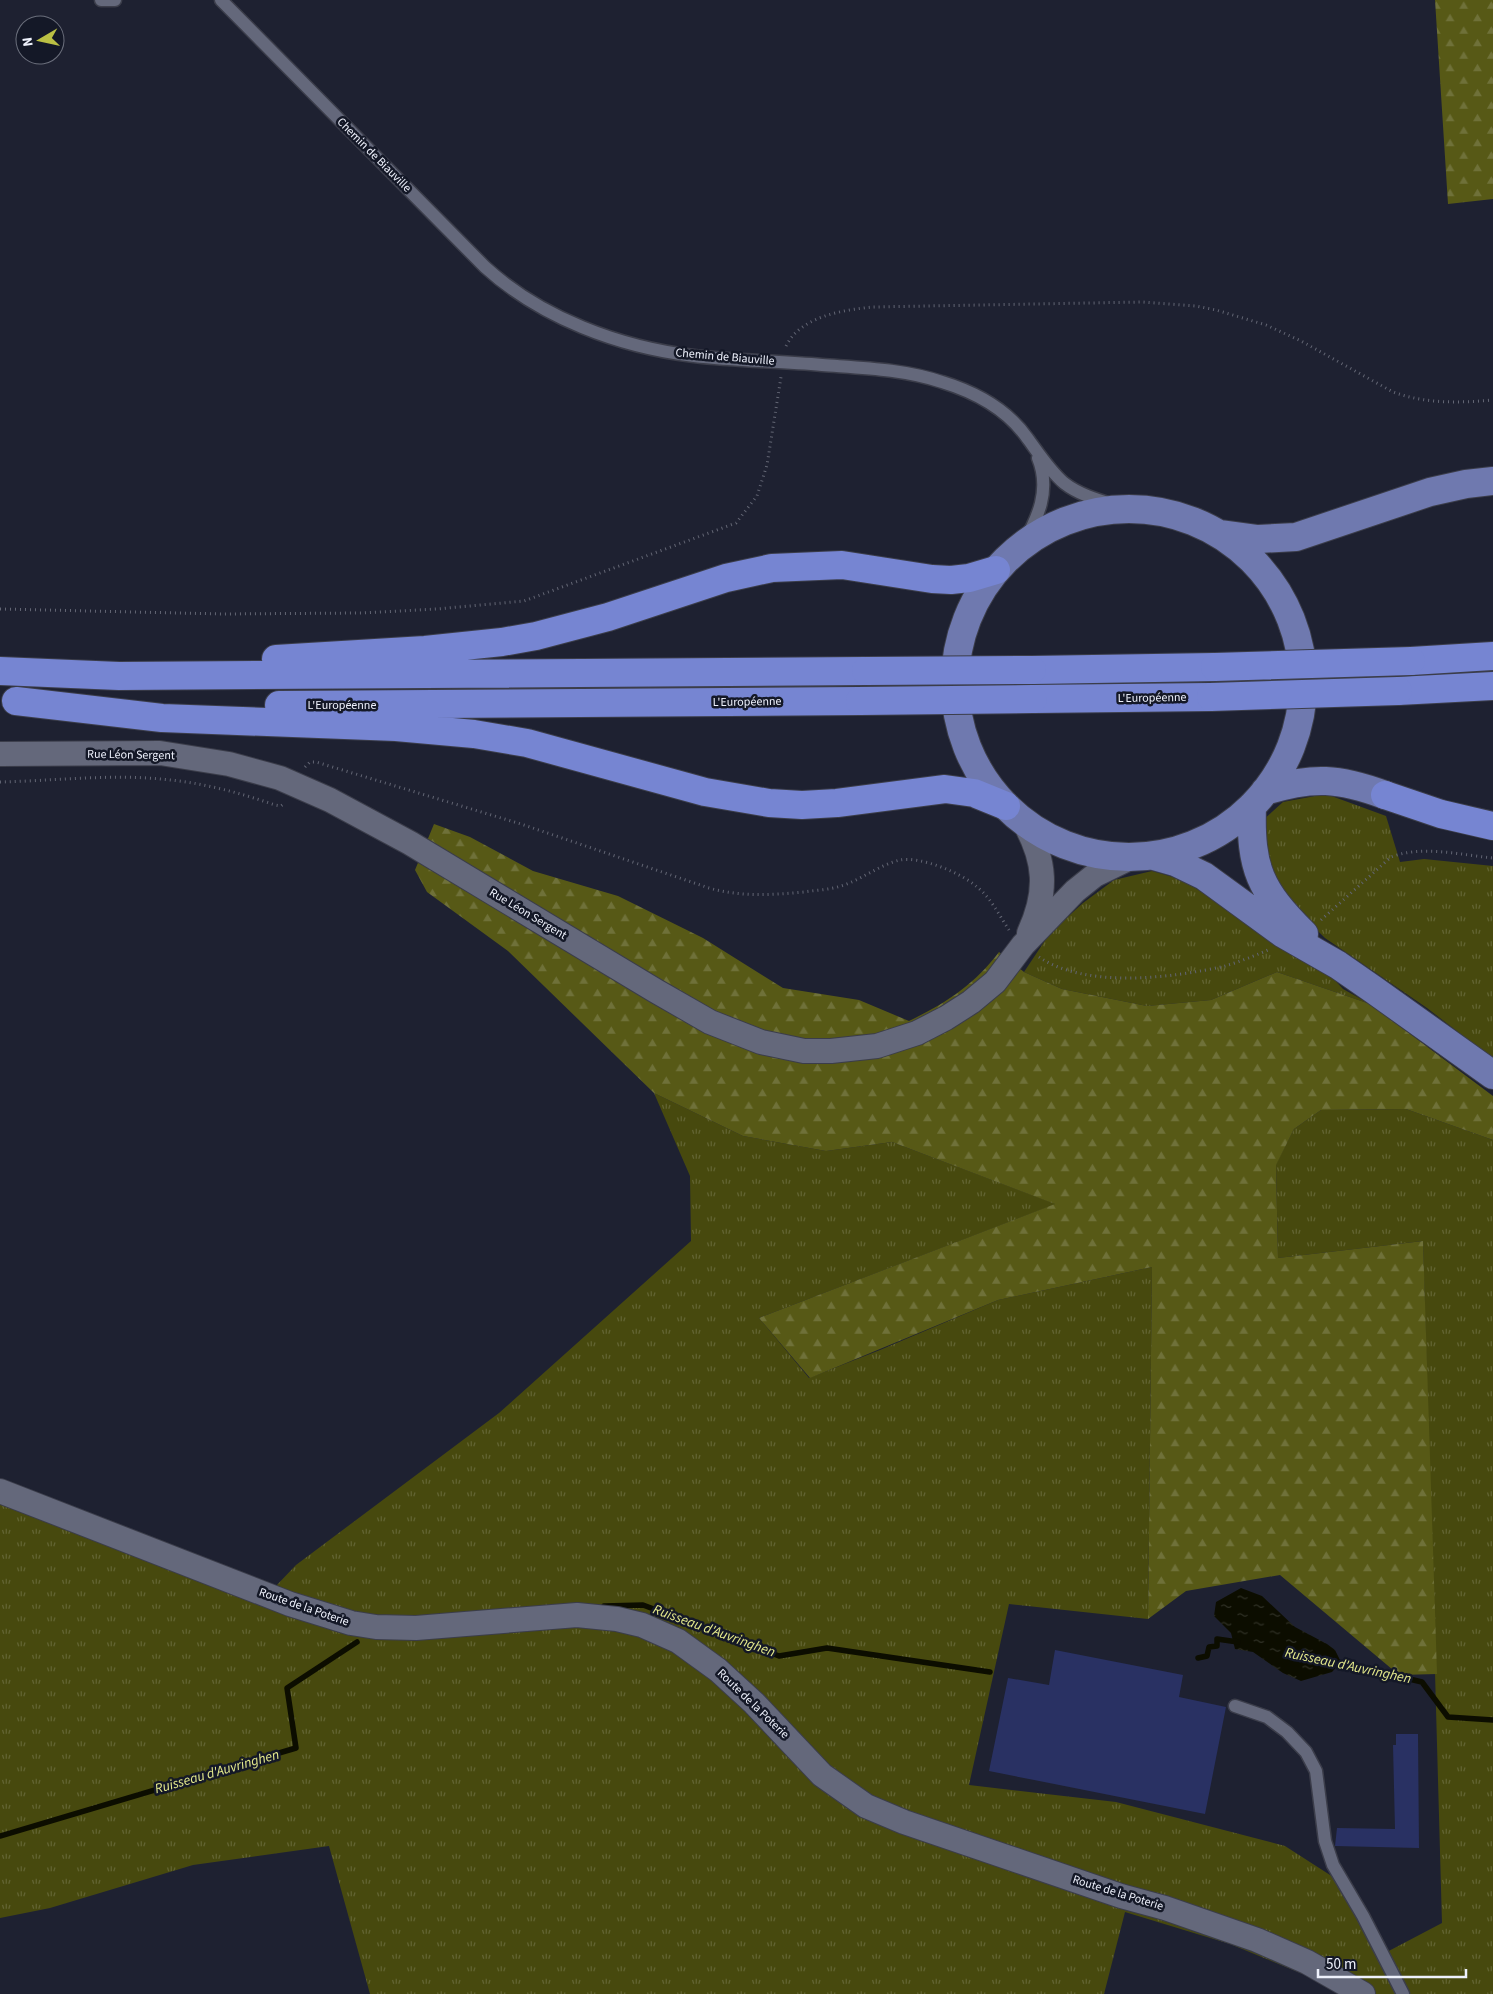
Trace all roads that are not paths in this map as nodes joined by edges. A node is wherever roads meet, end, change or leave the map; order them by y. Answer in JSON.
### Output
{"nodes":[{"id":1,"x":102,"y":0,"type":"edge"},
{"id":2,"x":114,"y":0,"type":"edge"},
{"id":3,"x":221,"y":0,"type":"edge"},
{"id":4,"x":1036,"y":451,"type":"junction"},
{"id":5,"x":1493,"y":481,"type":"edge"},
{"id":6,"x":1127,"y":509,"type":"junction"},
{"id":7,"x":1218,"y":533,"type":"junction"},
{"id":8,"x":1022,"y":546,"type":"junction"},
{"id":9,"x":996,"y":570,"type":"junction"},
{"id":10,"x":1493,"y":656,"type":"edge"},
{"id":11,"x":0,"y":671,"type":"edge"},
{"id":12,"x":225,"y":676,"type":"junction"},
{"id":13,"x":1493,"y":686,"type":"edge"},
{"id":14,"x":8,"y":701,"type":"edge"},
{"id":15,"x":0,"y":754,"type":"edge"},
{"id":16,"x":1385,"y":795,"type":"joint"},
{"id":17,"x":1259,"y":799,"type":"junction"},
{"id":18,"x":1015,"y":814,"type":"junction"},
{"id":19,"x":1493,"y":826,"type":"edge"},
{"id":20,"x":1143,"y":856,"type":"junction"},
{"id":21,"x":1298,"y":936,"type":"junction"},
{"id":22,"x":1023,"y":946,"type":"junction"},
{"id":23,"x":1493,"y":1074,"type":"edge"},
{"id":24,"x":0,"y":1492,"type":"edge"},
{"id":25,"x":1235,"y":1706,"type":"dead end"},
{"id":26,"x":1363,"y":1994,"type":"edge"},
{"id":27,"x":1403,"y":1994,"type":"edge"}],
"edges":[{"from":1,"to":2,"type":"lane"},
{"from":3,"to":4,"type":"lane","name":"Chemin de Biauville"},
{"from":4,"to":6,"type":"lane","name":"Chemin de Biauville"},
{"from":4,"to":8,"type":"lane","name":"Chemin de Biauville"},
{"from":5,"to":7,"type":"main road"},
{"from":6,"to":7,"type":"main road"},
{"from":6,"to":8,"type":"main road"},
{"from":7,"to":17,"type":"main road"},
{"from":8,"to":9,"type":"main road"},
{"from":9,"to":12,"type":"highway"},
{"from":9,"to":18,"type":"main road"},
{"from":10,"to":12,"type":"highway","bridge":true},
{"from":11,"to":12,"type":"highway"},
{"from":13,"to":14,"type":"highway","name":"L'Européenne","bridge":true},
{"from":14,"to":18,"type":"highway"},
{"from":15,"to":22,"type":"street","name":"Rue Léon Sergent"},
{"from":16,"to":17,"type":"main road"},
{"from":16,"to":19,"type":"highway"},
{"from":17,"to":20,"type":"main road"},
{"from":17,"to":21,"type":"main road"},
{"from":18,"to":20,"type":"main road"},
{"from":18,"to":22,"type":"street"},
{"from":20,"to":21,"type":"main road"},
{"from":20,"to":22,"type":"street"},
{"from":21,"to":23,"type":"main road"},
{"from":24,"to":26,"type":"street","name":"Route de la Poterie"},
{"from":25,"to":27,"type":"lane"}]}
